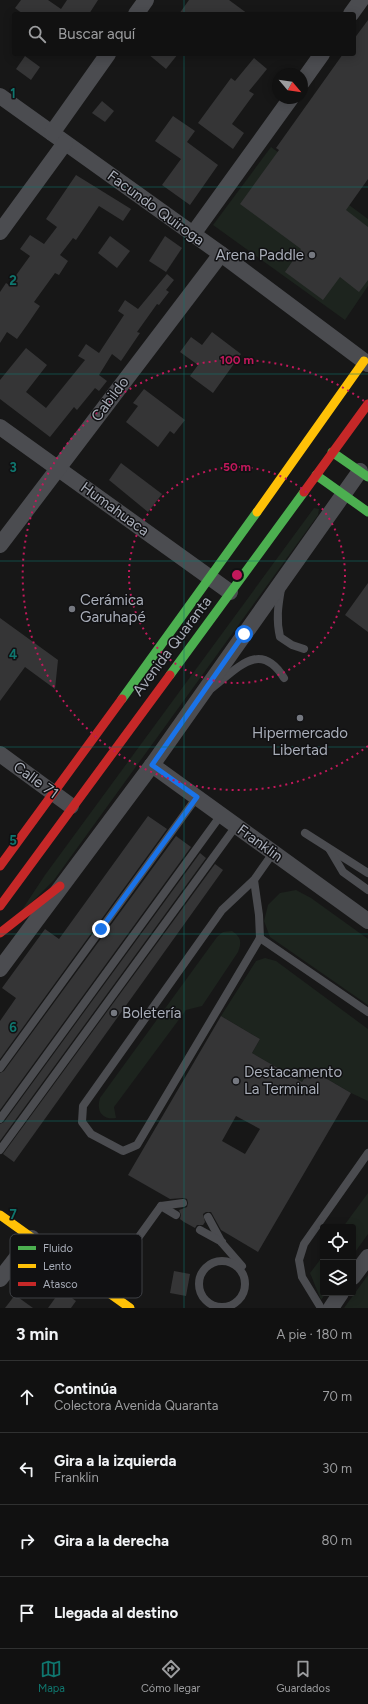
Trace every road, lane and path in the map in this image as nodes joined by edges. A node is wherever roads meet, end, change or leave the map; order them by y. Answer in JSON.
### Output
{"nodes":[{"id":1,"x":146,"y":0,"type":"edge"},
{"id":2,"x":361,"y":0,"type":"edge"},
{"id":3,"x":137,"y":12,"type":"edge"},
{"id":4,"x":352,"y":12,"type":"edge"},
{"id":5,"x":107,"y":56,"type":"edge"},
{"id":6,"x":321,"y":56,"type":"edge"},
{"id":7,"x":308,"y":74,"type":"edge"},
{"id":8,"x":0,"y":96,"type":"edge"},
{"id":9,"x":287,"y":104,"type":"edge"},
{"id":10,"x":52,"y":133,"type":"junction"},
{"id":11,"x":65,"y":143,"type":"junction"},
{"id":12,"x":0,"y":232,"type":"edge"},
{"id":13,"x":193,"y":234,"type":"junction"},
{"id":14,"x":221,"y":254,"type":"junction"},
{"id":15,"x":367,"y":360,"type":"edge"},
{"id":16,"x":368,"y":404,"type":"edge"},
{"id":17,"x":0,"y":427,"type":"edge"},
{"id":18,"x":332,"y":452,"type":"junction"},
{"id":19,"x":58,"y":468,"type":"junction"},
{"id":20,"x":364,"y":474,"type":"edge"},
{"id":21,"x":316,"y":475,"type":"junction"},
{"id":22,"x":344,"y":494,"type":"junction"},
{"id":23,"x":368,"y":512,"type":"edge"},
{"id":24,"x":0,"y":545,"type":"edge"},
{"id":25,"x":210,"y":578,"type":"junction"},
{"id":26,"x":283,"y":579,"type":"junction"},
{"id":27,"x":230,"y":592,"type":"junction"},
{"id":28,"x":304,"y":649,"type":"dead end"},
{"id":29,"x":284,"y":678,"type":"dead end"},
{"id":30,"x":198,"y":700,"type":"junction"},
{"id":31,"x":0,"y":754,"type":"edge"},
{"id":32,"x":152,"y":765,"type":"junction"},
{"id":33,"x":54,"y":792,"type":"junction"},
{"id":34,"x":197,"y":797,"type":"junction"},
{"id":35,"x":71,"y":806,"type":"junction"},
{"id":36,"x":221,"y":815,"type":"junction"},
{"id":37,"x":236,"y":826,"type":"junction"},
{"id":38,"x":305,"y":833,"type":"dead end"},
{"id":39,"x":328,"y":848,"type":"junction"},
{"id":40,"x":273,"y":853,"type":"junction"},
{"id":41,"x":0,"y":866,"type":"edge"},
{"id":42,"x":368,"y":873,"type":"edge"},
{"id":43,"x":254,"y":880,"type":"junction"},
{"id":44,"x":60,"y":886,"type":"junction"},
{"id":45,"x":368,"y":890,"type":"edge"},
{"id":46,"x":0,"y":906,"type":"edge"},
{"id":47,"x":368,"y":921,"type":"edge"},
{"id":48,"x":0,"y":933,"type":"edge"},
{"id":49,"x":260,"y":938,"type":"junction"},
{"id":50,"x":0,"y":969,"type":"edge"},
{"id":51,"x":368,"y":1012,"type":"edge"},
{"id":52,"x":0,"y":1068,"type":"edge"},
{"id":53,"x":0,"y":1119,"type":"edge"},
{"id":54,"x":0,"y":1150,"type":"edge"},
{"id":55,"x":368,"y":1153,"type":"edge"},
{"id":56,"x":183,"y":1203,"type":"dead end"},
{"id":57,"x":161,"y":1206,"type":"junction"},
{"id":58,"x":0,"y":1215,"type":"edge"},
{"id":59,"x":176,"y":1215,"type":"dead end"},
{"id":60,"x":208,"y":1217,"type":"dead end"},
{"id":61,"x":200,"y":1230,"type":"dead end"},
{"id":62,"x":26,"y":1234,"type":"edge"},
{"id":63,"x":141,"y":1234,"type":"edge"},
{"id":64,"x":222,"y":1243,"type":"junction"},
{"id":65,"x":368,"y":1256,"type":"edge"},
{"id":66,"x":10,"y":1266,"type":"edge"},
{"id":67,"x":356,"y":1273,"type":"edge"},
{"id":68,"x":244,"y":1274,"type":"junction"},
{"id":69,"x":0,"y":1279,"type":"edge"},
{"id":70,"x":339,"y":1296,"type":"edge"},
{"id":71,"x":116,"y":1298,"type":"edge"},
{"id":72,"x":218,"y":1307,"type":"edge"},
{"id":73,"x":130,"y":1308,"type":"edge"},
{"id":74,"x":321,"y":1308,"type":"edge"},
{"id":75,"x":330,"y":1308,"type":"edge"}],
"edges":[{"from":1,"to":3,"type":"street"},
{"from":2,"to":4,"type":"street"},
{"from":5,"to":10,"type":"street"},
{"from":6,"to":7,"type":"street"},
{"from":8,"to":10,"type":"street","name":"Facundo Quiroga"},
{"from":9,"to":13,"type":"street"},
{"from":10,"to":11,"type":"street","name":"Facundo Quiroga"},
{"from":11,"to":12,"type":"street"},
{"from":11,"to":13,"type":"street","name":"Facundo Quiroga"},
{"from":13,"to":14,"type":"street","name":"Facundo Quiroga"},
{"from":14,"to":15,"type":"street","name":"Facundo Quiroga"},
{"from":14,"to":19,"type":"street","name":"Cabildo"},
{"from":15,"to":25,"type":"main road"},
{"from":16,"to":18,"type":"main road","name":"Avenida Quaranta"},
{"from":17,"to":19,"type":"street","name":"Humahuaca"},
{"from":18,"to":20,"type":"main road"},
{"from":18,"to":21,"type":"main road","name":"Avenida Quaranta"},
{"from":19,"to":24,"type":"street","name":"Cabildo"},
{"from":19,"to":25,"type":"street","name":"Humahuaca"},
{"from":20,"to":22,"type":"street"},
{"from":21,"to":22,"type":"main road"},
{"from":21,"to":27,"type":"main road","name":"Avenida Quaranta"},
{"from":22,"to":23,"type":"main road"},
{"from":22,"to":26,"type":"street"},
{"from":25,"to":27,"type":"street","name":"Humahuaca"},
{"from":25,"to":33,"type":"main road"},
{"from":26,"to":28,"type":"lane"},
{"from":26,"to":30,"type":"street"},
{"from":27,"to":35,"type":"main road","name":"Avenida Quaranta"},
{"from":29,"to":30,"type":"lane"},
{"from":30,"to":32,"type":"street"},
{"from":31,"to":33,"type":"street","name":"Calle 71"},
{"from":32,"to":34,"type":"street","name":"Franklin"},
{"from":32,"to":44,"type":"street"},
{"from":33,"to":35,"type":"street","name":"Calle 71"},
{"from":33,"to":41,"type":"main road"},
{"from":34,"to":36,"type":"street","name":"Franklin"},
{"from":34,"to":52,"type":"lane"},
{"from":35,"to":46,"type":"main road","name":"Avenida Quaranta"},
{"from":36,"to":37,"type":"street","name":"Franklin"},
{"from":36,"to":53,"type":"lane"},
{"from":37,"to":40,"type":"street","name":"Franklin"},
{"from":37,"to":54,"type":"lane"},
{"from":38,"to":39,"type":"lane"},
{"from":39,"to":42,"type":"lane"},
{"from":39,"to":45,"type":"lane"},
{"from":40,"to":43,"type":"lane"},
{"from":40,"to":47,"type":"street","name":"Franklin"},
{"from":43,"to":49,"type":"lane"},
{"from":43,"to":49,"type":"lane"},
{"from":44,"to":48,"type":"main road"},
{"from":44,"to":50,"type":"street"},
{"from":49,"to":51,"type":"lane"},
{"from":55,"to":74,"type":"lane"},
{"from":56,"to":57,"type":"lane"},
{"from":57,"to":59,"type":"lane"},
{"from":57,"to":63,"type":"lane"},
{"from":58,"to":62,"type":"main road"},
{"from":60,"to":64,"type":"lane"},
{"from":61,"to":64,"type":"lane"},
{"from":64,"to":68,"type":"lane"},
{"from":65,"to":67,"type":"street"},
{"from":66,"to":69,"type":"street"},
{"from":68,"to":72,"type":"lane"},
{"from":68,"to":72,"type":"lane"},
{"from":70,"to":75,"type":"street"},
{"from":71,"to":73,"type":"main road"}]}
